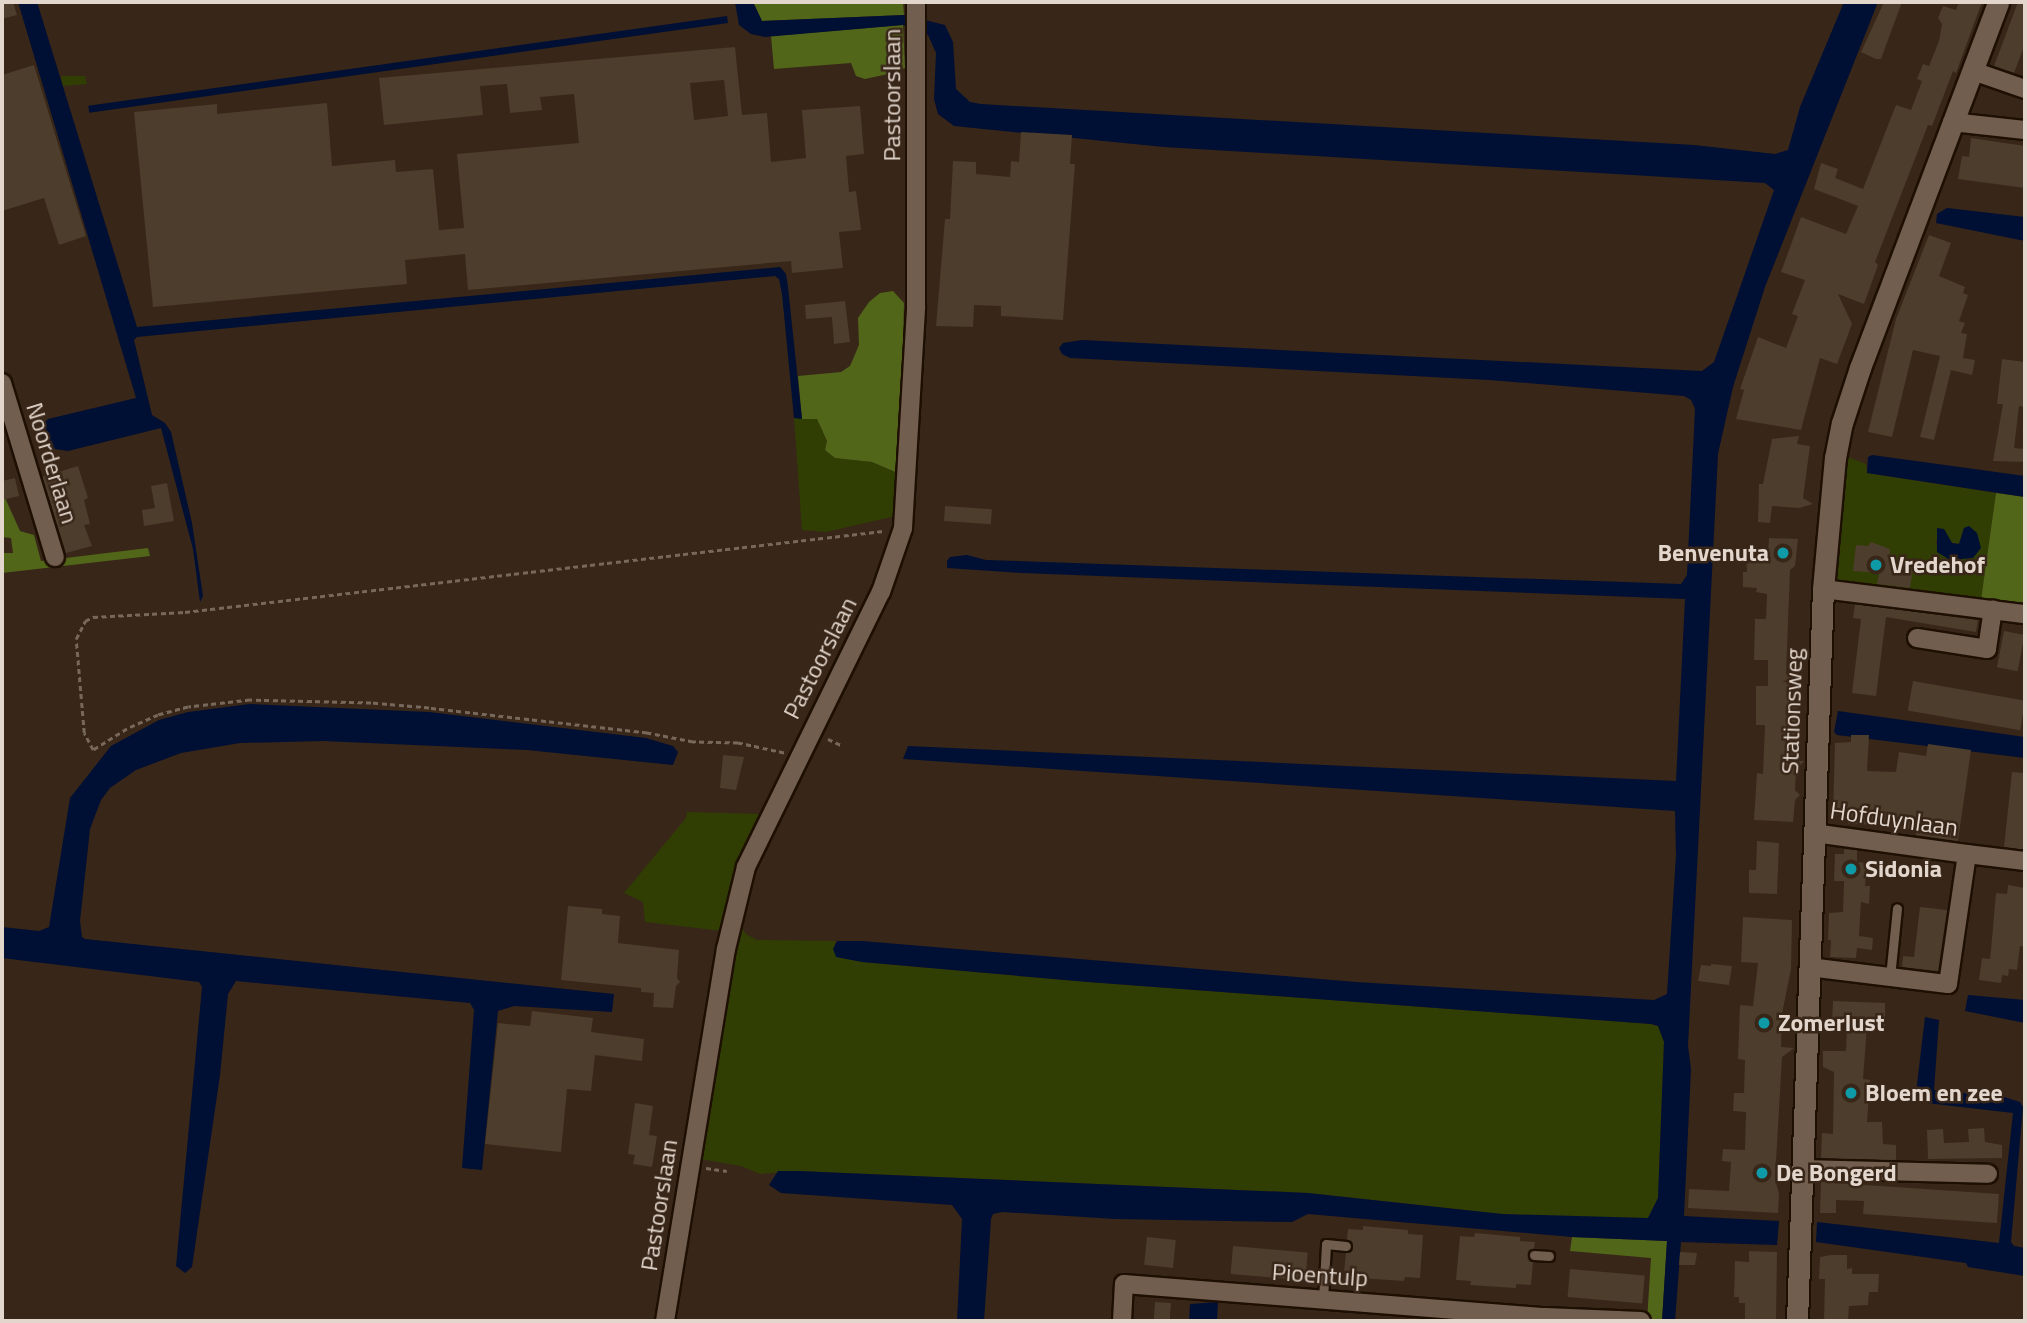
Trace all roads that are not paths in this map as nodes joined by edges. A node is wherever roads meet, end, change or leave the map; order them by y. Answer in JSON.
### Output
{"nodes":[{"id":1,"x":1998,"y":2,"type":"edge"},
{"id":2,"x":916,"y":4,"type":"edge"},
{"id":3,"x":1973,"y":71,"type":"junction"},
{"id":4,"x":2025,"y":89,"type":"edge"},
{"id":5,"x":1952,"y":122,"type":"junction"},
{"id":6,"x":2025,"y":130,"type":"edge"},
{"id":7,"x":2,"y":383,"type":"edge"},
{"id":8,"x":55,"y":557,"type":"dead end"},
{"id":9,"x":1823,"y":589,"type":"junction"},
{"id":10,"x":1993,"y":609,"type":"junction"},
{"id":11,"x":2025,"y":614,"type":"edge"},
{"id":12,"x":1917,"y":638,"type":"dead end"},
{"id":13,"x":1814,"y":833,"type":"junction"},
{"id":14,"x":1979,"y":852,"type":"junction"},
{"id":15,"x":2025,"y":861,"type":"edge"},
{"id":16,"x":1897,"y":908,"type":"dead end"},
{"id":17,"x":1809,"y":967,"type":"junction"},
{"id":18,"x":1890,"y":977,"type":"junction"},
{"id":19,"x":1802,"y":1169,"type":"junction"},
{"id":20,"x":1988,"y":1174,"type":"dead end"},
{"id":21,"x":1346,"y":1246,"type":"dead end"},
{"id":22,"x":1534,"y":1255,"type":"dead end"},
{"id":23,"x":1549,"y":1256,"type":"dead end"},
{"id":24,"x":1323,"y":1300,"type":"junction"},
{"id":25,"x":1545,"y":1319,"type":"edge"},
{"id":26,"x":665,"y":1321,"type":"edge"},
{"id":27,"x":1122,"y":1321,"type":"edge"},
{"id":28,"x":1641,"y":1321,"type":"edge"},
{"id":29,"x":1797,"y":1321,"type":"edge"}],
"edges":[{"from":1,"to":3,"type":"street","name":"Stationsweg"},
{"from":2,"to":26,"type":"street","name":"Pastoorslaan"},
{"from":3,"to":4,"type":"street"},
{"from":3,"to":5,"type":"street","name":"Stationsweg"},
{"from":5,"to":6,"type":"street"},
{"from":5,"to":9,"type":"street","name":"Stationsweg"},
{"from":7,"to":8,"type":"street","name":"Noorderlaan"},
{"from":9,"to":10,"type":"street"},
{"from":9,"to":13,"type":"street","name":"Stationsweg"},
{"from":10,"to":11,"type":"street"},
{"from":10,"to":12,"type":"street"},
{"from":13,"to":14,"type":"street","name":"Hofduynlaan"},
{"from":13,"to":17,"type":"street","name":"Stationsweg"},
{"from":14,"to":15,"type":"street","name":"Hofduynlaan"},
{"from":14,"to":18,"type":"street","name":"Hofduynlaan"},
{"from":16,"to":18,"type":"lane"},
{"from":17,"to":18,"type":"street","name":"Hofduynlaan"},
{"from":17,"to":19,"type":"street","name":"Stationsweg"},
{"from":19,"to":20,"type":"street"},
{"from":19,"to":29,"type":"street","name":"Stationsweg"},
{"from":21,"to":24,"type":"lane"},
{"from":22,"to":23,"type":"lane"},
{"from":24,"to":25,"type":"street","name":"Pioentulp"},
{"from":24,"to":27,"type":"street","name":"Pioentulp"},
{"from":25,"to":28,"type":"street","name":"Pioentulp"}]}
